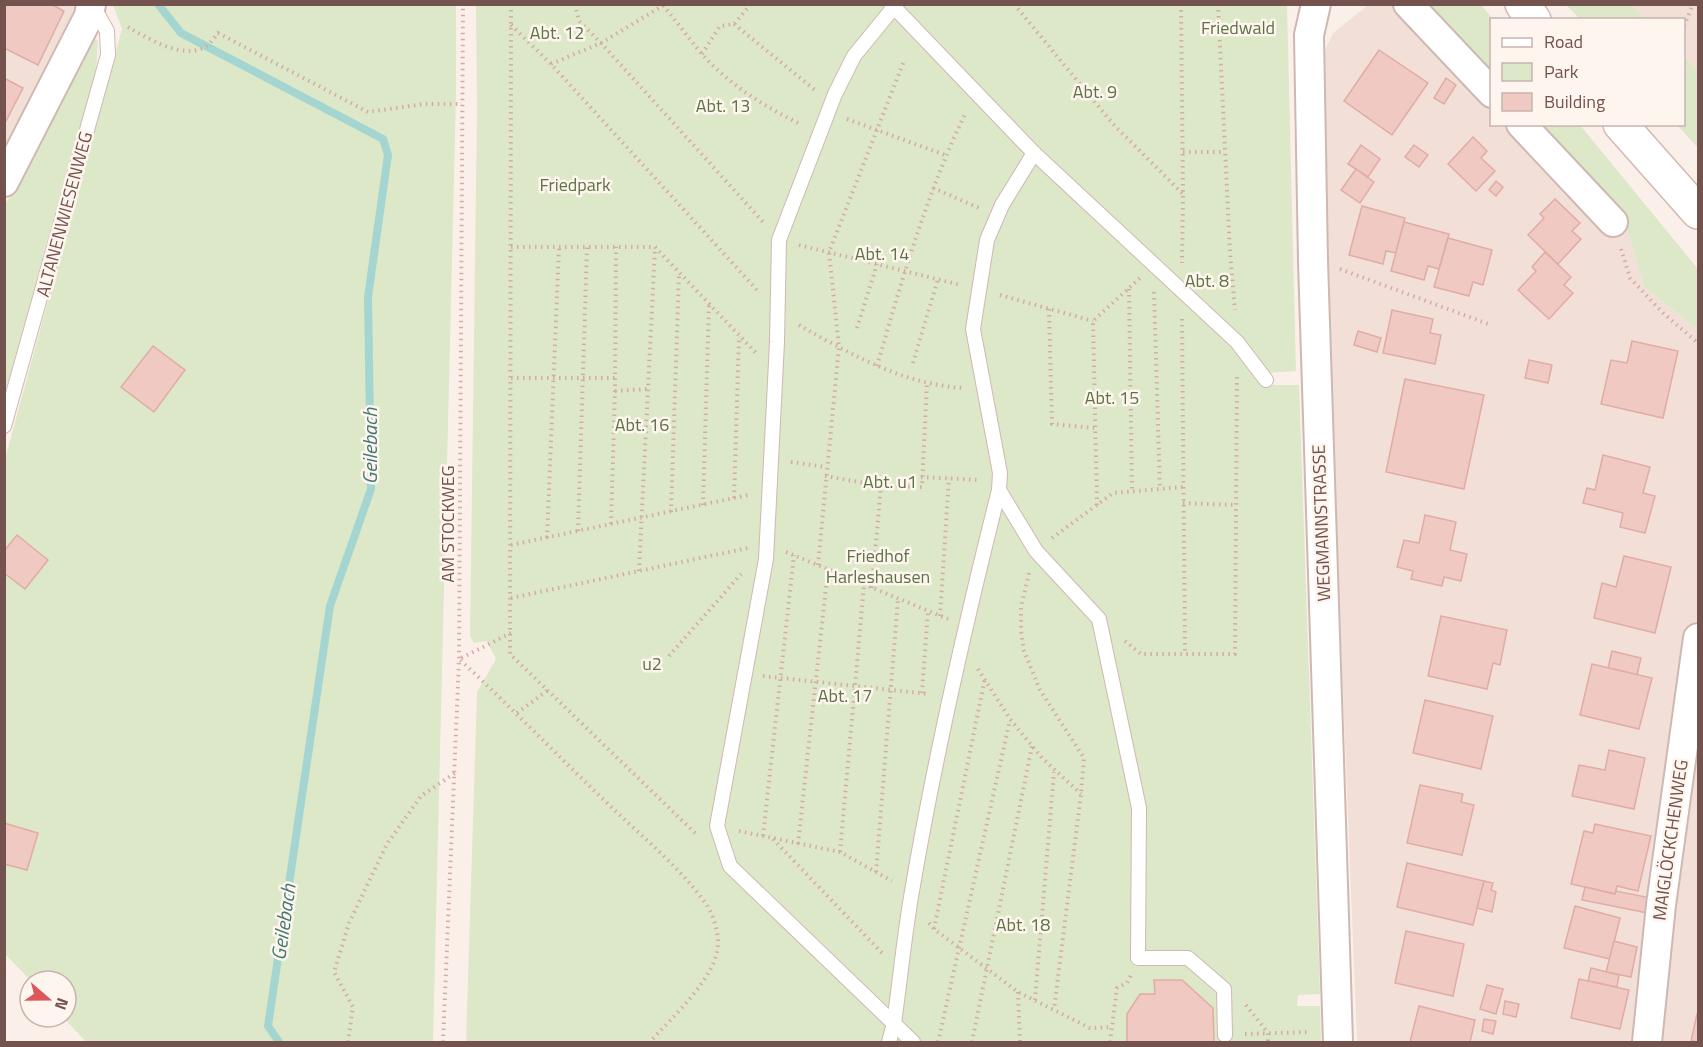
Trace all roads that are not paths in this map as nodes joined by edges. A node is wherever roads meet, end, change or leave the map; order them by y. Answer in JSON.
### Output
{"nodes":[{"id":1,"x":91,"y":4,"type":"edge"},
{"id":2,"x":1316,"y":4,"type":"edge"},
{"id":3,"x":1408,"y":4,"type":"edge"},
{"id":4,"x":1522,"y":4,"type":"edge"},
{"id":5,"x":893,"y":6,"type":"edge"},
{"id":6,"x":1532,"y":18,"type":"edge"},
{"id":7,"x":1490,"y":92,"type":"edge"},
{"id":8,"x":1523,"y":126,"type":"edge"},
{"id":9,"x":1622,"y":126,"type":"edge"},
{"id":10,"x":1034,"y":153,"type":"junction"},
{"id":11,"x":4,"y":182,"type":"edge"},
{"id":12,"x":1698,"y":212,"type":"edge"},
{"id":13,"x":1613,"y":222,"type":"road end"},
{"id":14,"x":1266,"y":380,"type":"dead end"},
{"id":15,"x":4,"y":426,"type":"edge"},
{"id":16,"x":999,"y":490,"type":"junction"},
{"id":17,"x":1698,"y":638,"type":"edge"},
{"id":18,"x":894,"y":1023,"type":"junction"},
{"id":19,"x":1225,"y":1035,"type":"dead end"},
{"id":20,"x":1326,"y":1037,"type":"edge"},
{"id":21,"x":889,"y":1042,"type":"edge"},
{"id":22,"x":913,"y":1042,"type":"edge"},
{"id":23,"x":1647,"y":1042,"type":"edge"}],
"edges":[{"from":1,"to":11,"type":"street"},
{"from":1,"to":15,"type":"lane","name":"ALTANENWIESENWEG"},
{"from":2,"to":20,"type":"street","name":"WEGMANNSTRASSE"},
{"from":3,"to":7,"type":"street"},
{"from":4,"to":6,"type":"main road"},
{"from":5,"to":10,"type":"lane"},
{"from":5,"to":18,"type":"lane"},
{"from":8,"to":13,"type":"street"},
{"from":9,"to":12,"type":"main road"},
{"from":10,"to":14,"type":"lane"},
{"from":10,"to":16,"type":"lane"},
{"from":16,"to":18,"type":"lane"},
{"from":16,"to":19,"type":"lane"},
{"from":17,"to":23,"type":"street","name":"MAIGLÖCKCHENWEG"},
{"from":18,"to":21,"type":"lane"},
{"from":18,"to":22,"type":"lane"}]}
